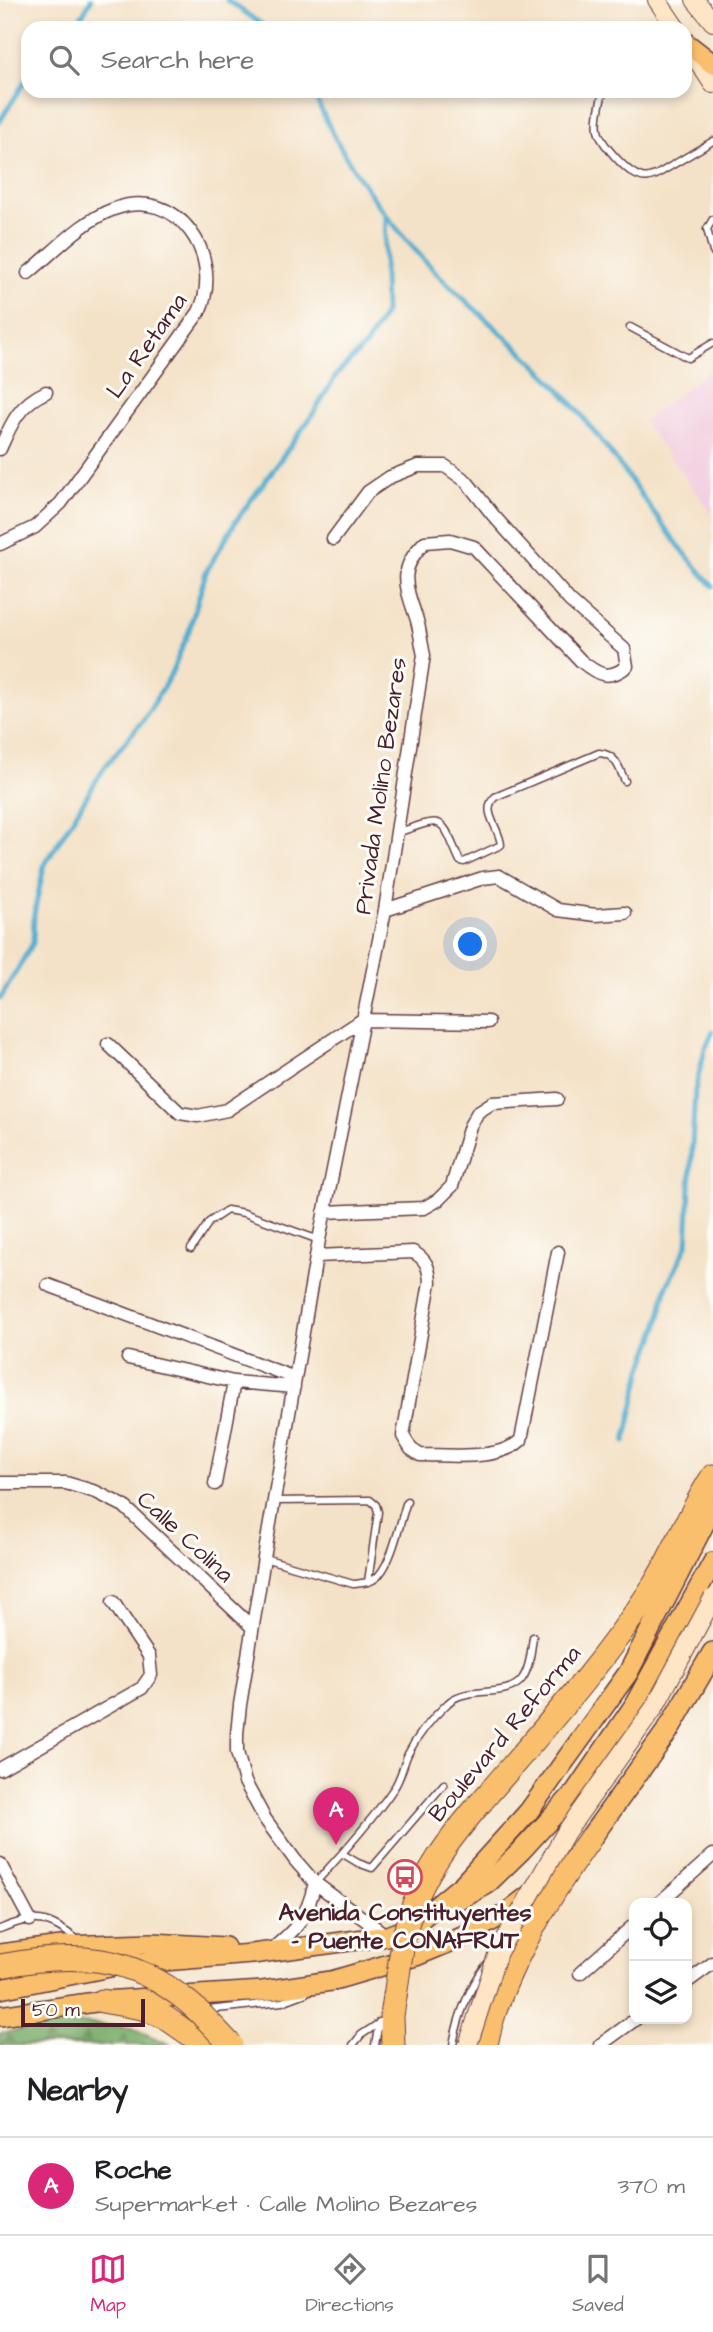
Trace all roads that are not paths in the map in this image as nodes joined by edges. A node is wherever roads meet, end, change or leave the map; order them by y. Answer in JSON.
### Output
{"nodes":[{"id":1,"x":657,"y":0,"type":"edge"},
{"id":2,"x":695,"y":0,"type":"edge"},
{"id":3,"x":671,"y":21,"type":"edge"},
{"id":4,"x":713,"y":22,"type":"edge"},
{"id":5,"x":692,"y":48,"type":"edge"},
{"id":6,"x":692,"y":52,"type":"edge"},
{"id":7,"x":713,"y":64,"type":"edge"},
{"id":8,"x":713,"y":83,"type":"edge"},
{"id":9,"x":602,"y":98,"type":"edge"},
{"id":10,"x":713,"y":141,"type":"edge"},
{"id":11,"x":713,"y":219,"type":"edge"},
{"id":12,"x":713,"y":252,"type":"edge"},
{"id":13,"x":28,"y":273,"type":"dead end"},
{"id":14,"x":630,"y":327,"type":"dead end"},
{"id":15,"x":713,"y":343,"type":"edge"},
{"id":16,"x":46,"y":392,"type":"dead end"},
{"id":17,"x":0,"y":449,"type":"edge"},
{"id":18,"x":333,"y":539,"type":"dead end"},
{"id":19,"x":0,"y":544,"type":"edge"},
{"id":20,"x":625,"y":781,"type":"dead end"},
{"id":21,"x":397,"y":833,"type":"junction"},
{"id":22,"x":385,"y":910,"type":"junction"},
{"id":23,"x":625,"y":913,"type":"dead end"},
{"id":24,"x":362,"y":1020,"type":"junction"},
{"id":25,"x":488,"y":1022,"type":"dead end"},
{"id":26,"x":108,"y":1044,"type":"dead end"},
{"id":27,"x":557,"y":1099,"type":"dead end"},
{"id":28,"x":324,"y":1212,"type":"junction"},
{"id":29,"x":319,"y":1241,"type":"junction"},
{"id":30,"x":191,"y":1249,"type":"dead end"},
{"id":31,"x":558,"y":1252,"type":"dead end"},
{"id":32,"x":316,"y":1256,"type":"junction"},
{"id":33,"x":48,"y":1285,"type":"dead end"},
{"id":34,"x":128,"y":1358,"type":"dead end"},
{"id":35,"x":234,"y":1382,"type":"junction"},
{"id":36,"x":295,"y":1382,"type":"junction"},
{"id":37,"x":713,"y":1476,"type":"edge"},
{"id":38,"x":0,"y":1483,"type":"edge"},
{"id":39,"x":215,"y":1484,"type":"dead end"},
{"id":40,"x":274,"y":1501,"type":"junction"},
{"id":41,"x":407,"y":1501,"type":"dead end"},
{"id":42,"x":713,"y":1507,"type":"edge"},
{"id":43,"x":264,"y":1558,"type":"junction"},
{"id":44,"x":713,"y":1562,"type":"edge"},
{"id":45,"x":368,"y":1582,"type":"junction"},
{"id":46,"x":713,"y":1598,"type":"edge"},
{"id":47,"x":113,"y":1602,"type":"dead end"},
{"id":48,"x":252,"y":1627,"type":"junction"},
{"id":49,"x":534,"y":1637,"type":"dead end"},
{"id":50,"x":713,"y":1653,"type":"edge"},
{"id":51,"x":0,"y":1769,"type":"edge"},
{"id":52,"x":444,"y":1784,"type":"dead end"},
{"id":53,"x":589,"y":1840,"type":"junction"},
{"id":54,"x":343,"y":1854,"type":"junction"},
{"id":55,"x":713,"y":1855,"type":"edge"},
{"id":56,"x":0,"y":1864,"type":"edge"},
{"id":57,"x":315,"y":1884,"type":"junction"},
{"id":58,"x":552,"y":1897,"type":"junction"},
{"id":59,"x":665,"y":1898,"type":"edge"},
{"id":60,"x":30,"y":1920,"type":"junction"},
{"id":61,"x":528,"y":1920,"type":"dead end"},
{"id":62,"x":411,"y":1927,"type":"junction"},
{"id":63,"x":0,"y":1929,"type":"edge"},
{"id":64,"x":519,"y":1929,"type":"dead end"},
{"id":65,"x":629,"y":1929,"type":"edge"},
{"id":66,"x":387,"y":1936,"type":"junction"},
{"id":67,"x":85,"y":1945,"type":"junction"},
{"id":68,"x":260,"y":1953,"type":"junction"},
{"id":69,"x":0,"y":1954,"type":"edge"},
{"id":70,"x":713,"y":1963,"type":"edge"},
{"id":71,"x":0,"y":1966,"type":"edge"},
{"id":72,"x":580,"y":1973,"type":"dead end"},
{"id":73,"x":356,"y":1974,"type":"junction"},
{"id":74,"x":692,"y":1978,"type":"edge"},
{"id":75,"x":0,"y":1989,"type":"edge"},
{"id":76,"x":102,"y":2001,"type":"junction"},
{"id":77,"x":389,"y":2011,"type":"junction"},
{"id":78,"x":173,"y":2015,"type":"junction"},
{"id":79,"x":0,"y":2016,"type":"edge"},
{"id":80,"x":629,"y":2024,"type":"edge"},
{"id":81,"x":205,"y":2045,"type":"edge"},
{"id":82,"x":231,"y":2045,"type":"edge"},
{"id":83,"x":353,"y":2045,"type":"edge"},
{"id":84,"x":375,"y":2045,"type":"edge"},
{"id":85,"x":393,"y":2045,"type":"edge"},
{"id":86,"x":453,"y":2045,"type":"edge"},
{"id":87,"x":468,"y":2045,"type":"edge"},
{"id":88,"x":486,"y":2045,"type":"edge"},
{"id":89,"x":600,"y":2045,"type":"edge"}],
"edges":[{"from":1,"to":3,"type":"main road"},
{"from":2,"to":4,"type":"main road"},
{"from":5,"to":7,"type":"main road"},
{"from":6,"to":8,"type":"main road"},
{"from":9,"to":10,"type":"lane"},
{"from":11,"to":12,"type":"lane"},
{"from":13,"to":19,"type":"street","name":"La Retama"},
{"from":14,"to":15,"type":"lane"},
{"from":16,"to":17,"type":"street"},
{"from":18,"to":21,"type":"street","name":"Privada Molino Bezares"},
{"from":20,"to":21,"type":"lane"},
{"from":21,"to":22,"type":"street","name":"Privada Molino Bezares"},
{"from":22,"to":23,"type":"street"},
{"from":22,"to":24,"type":"street","name":"Privada Molino Bezares"},
{"from":24,"to":25,"type":"street"},
{"from":24,"to":26,"type":"street"},
{"from":24,"to":28,"type":"street","name":"Privada Molino Bezares"},
{"from":27,"to":28,"type":"street"},
{"from":28,"to":29,"type":"street","name":"Privada Molino Bezares"},
{"from":29,"to":30,"type":"lane"},
{"from":29,"to":32,"type":"street","name":"Privada Molino Bezares"},
{"from":31,"to":32,"type":"street"},
{"from":32,"to":36,"type":"street","name":"Privada Molino Bezares"},
{"from":33,"to":36,"type":"street"},
{"from":34,"to":35,"type":"street"},
{"from":35,"to":36,"type":"street"},
{"from":35,"to":39,"type":"street"},
{"from":36,"to":40,"type":"street","name":"Privada Molino Bezares"},
{"from":37,"to":77,"type":"highway","name":"Boulevard Reforma","bridge":true},
{"from":38,"to":48,"type":"street","name":"Calle Colina"},
{"from":40,"to":43,"type":"street","name":"Privada Molino Bezares"},
{"from":40,"to":45,"type":"lane"},
{"from":41,"to":45,"type":"lane"},
{"from":42,"to":62,"type":"main road"},
{"from":43,"to":45,"type":"lane"},
{"from":43,"to":48,"type":"street","name":"Privada Molino Bezares"},
{"from":44,"to":62,"type":"main road"},
{"from":46,"to":87,"type":"main road","bridge":true},
{"from":47,"to":51,"type":"street"},
{"from":48,"to":57,"type":"street","name":"Privada Molino Bezares"},
{"from":49,"to":54,"type":"lane"},
{"from":50,"to":53,"type":"highway"},
{"from":52,"to":54,"type":"lane"},
{"from":53,"to":58,"type":"highway"},
{"from":53,"to":73,"type":"main road"},
{"from":54,"to":57,"type":"lane"},
{"from":55,"to":59,"type":"street"},
{"from":56,"to":60,"type":"street"},
{"from":57,"to":66,"type":"street","name":"Privada Molino Bezares"},
{"from":57,"to":68,"type":"street"},
{"from":58,"to":61,"type":"lane"},
{"from":58,"to":88,"type":"highway"},
{"from":60,"to":63,"type":"lane"},
{"from":60,"to":67,"type":"lane"},
{"from":62,"to":66,"type":"main road"},
{"from":64,"to":86,"type":"lane"},
{"from":65,"to":72,"type":"street"},
{"from":66,"to":68,"type":"main road"},
{"from":67,"to":68,"type":"main road"},
{"from":67,"to":69,"type":"main road"},
{"from":68,"to":75,"type":"main road"},
{"from":70,"to":74,"type":"street"},
{"from":71,"to":82,"type":"highway","bridge":true},
{"from":73,"to":76,"type":"main road"},
{"from":73,"to":78,"type":"lane"},
{"from":76,"to":78,"type":"highway"},
{"from":76,"to":79,"type":"main road"},
{"from":77,"to":83,"type":"lane"},
{"from":77,"to":84,"type":"lane"},
{"from":77,"to":85,"type":"highway","name":"Boulevard Reforma"},
{"from":78,"to":81,"type":"highway"},
{"from":80,"to":89,"type":"street"}]}
